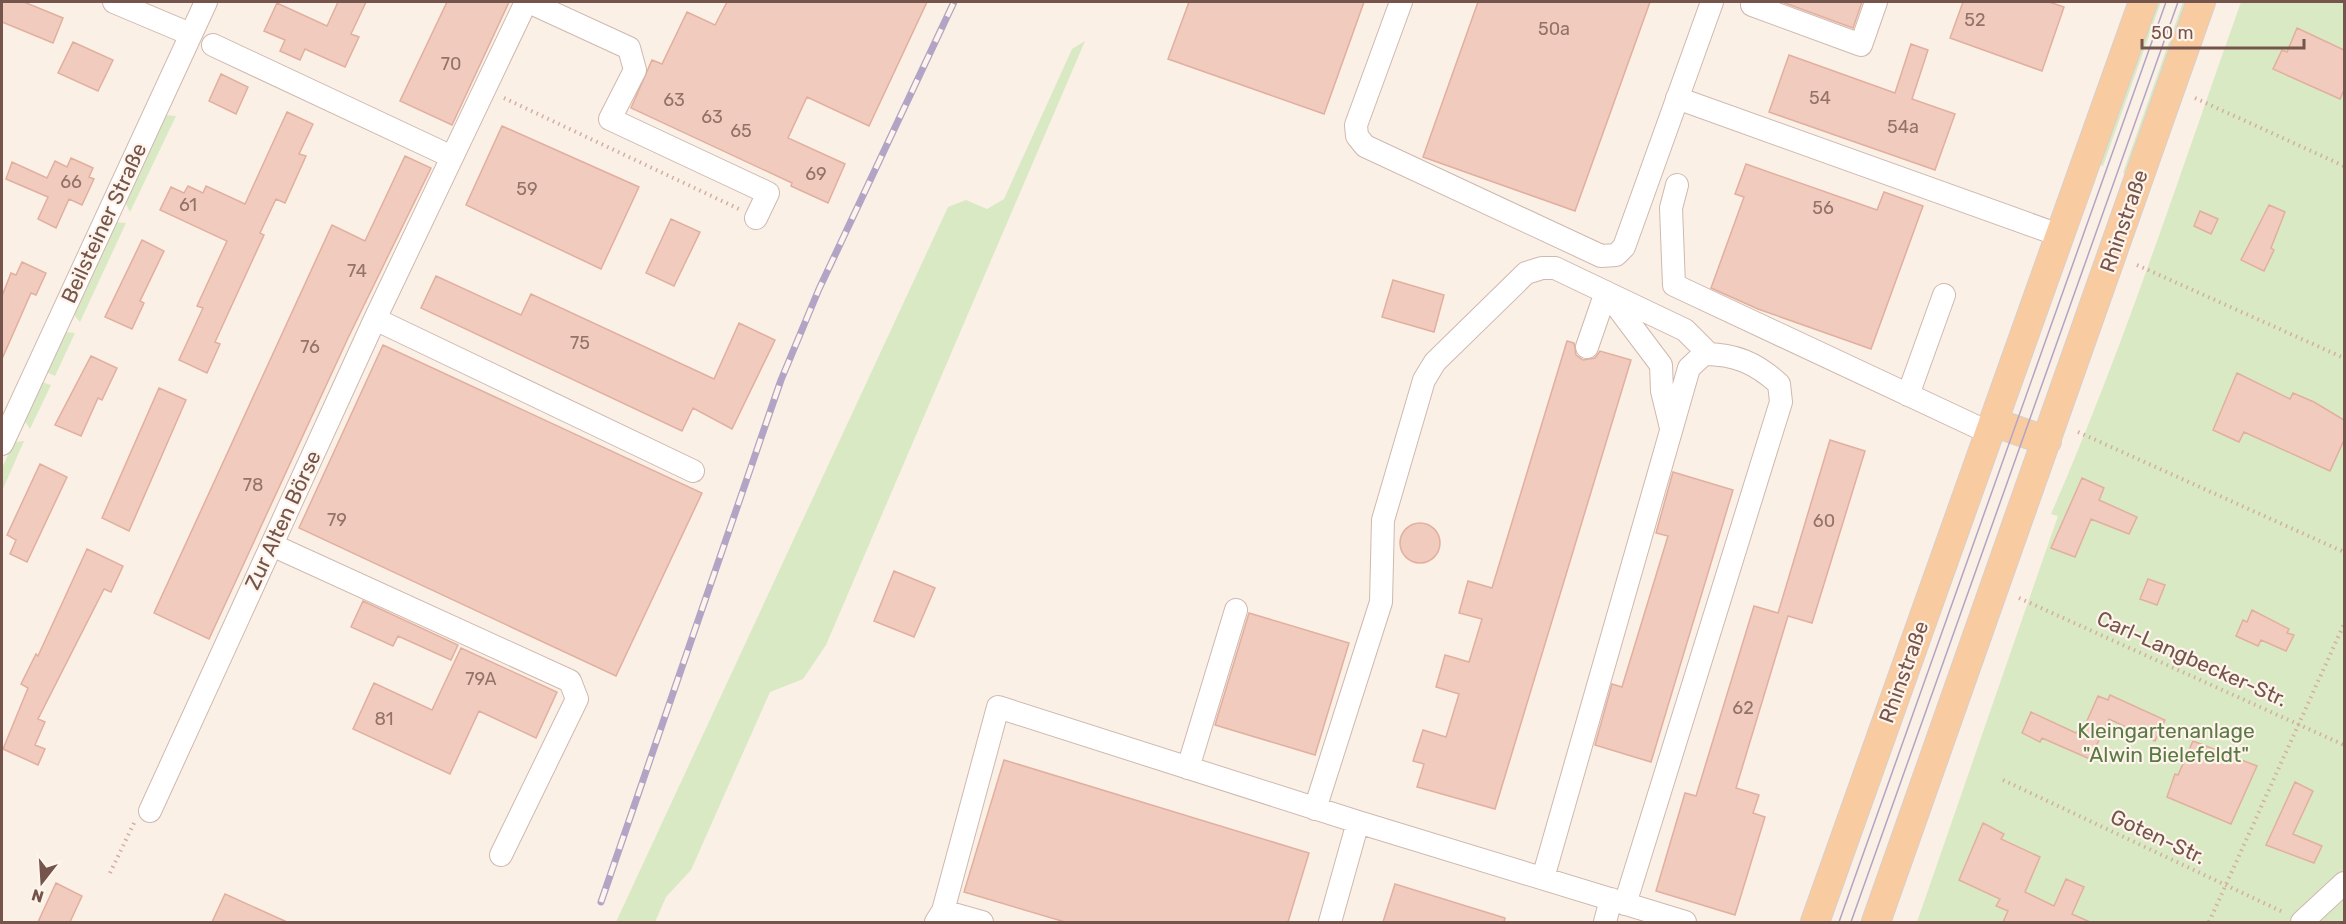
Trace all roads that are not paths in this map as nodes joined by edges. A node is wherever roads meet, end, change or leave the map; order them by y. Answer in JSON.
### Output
{"nodes":[{"id":1,"x":114,"y":2,"type":"edge"},
{"id":2,"x":206,"y":2,"type":"edge"},
{"id":3,"x":528,"y":2,"type":"edge"},
{"id":4,"x":1401,"y":2,"type":"edge"},
{"id":5,"x":1712,"y":2,"type":"edge"},
{"id":6,"x":1753,"y":2,"type":"edge"},
{"id":7,"x":1876,"y":2,"type":"edge"},
{"id":8,"x":2143,"y":2,"type":"edge"},
{"id":9,"x":2201,"y":2,"type":"edge"},
{"id":10,"x":190,"y":34,"type":"junction"},
{"id":11,"x":213,"y":45,"type":"dead end"},
{"id":12,"x":1677,"y":98,"type":"junction"},
{"id":13,"x":452,"y":157,"type":"junction"},
{"id":14,"x":1677,"y":185,"type":"dead end"},
{"id":15,"x":756,"y":218,"type":"road end"},
{"id":16,"x":2059,"y":235,"type":"junction"},
{"id":17,"x":1606,"y":292,"type":"junction"},
{"id":18,"x":1944,"y":295,"type":"dead end"},
{"id":19,"x":375,"y":319,"type":"junction"},
{"id":20,"x":1587,"y":347,"type":"dead end"},
{"id":21,"x":1709,"y":354,"type":"junction"},
{"id":22,"x":1908,"y":395,"type":"junction"},
{"id":23,"x":1991,"y":428,"type":"junction"},
{"id":24,"x":1671,"y":430,"type":"junction"},
{"id":25,"x":2047,"y":441,"type":"junction"},
{"id":26,"x":2,"y":444,"type":"edge"},
{"id":27,"x":693,"y":471,"type":"dead end"},
{"id":28,"x":272,"y":545,"type":"junction"},
{"id":29,"x":1236,"y":610,"type":"dead end"},
{"id":30,"x":1188,"y":768,"type":"junction"},
{"id":31,"x":1315,"y":809,"type":"junction"},
{"id":32,"x":150,"y":810,"type":"road end"},
{"id":33,"x":1358,"y":822,"type":"junction"},
{"id":34,"x":501,"y":855,"type":"dead end"},
{"id":35,"x":1543,"y":878,"type":"junction"},
{"id":36,"x":2344,"y":883,"type":"edge"},
{"id":37,"x":1618,"y":902,"type":"junction"},
{"id":38,"x":940,"y":917,"type":"edge"},
{"id":39,"x":2297,"y":919,"type":"edge"},
{"id":40,"x":1881,"y":921,"type":"edge"},
{"id":41,"x":982,"y":922,"type":"edge"},
{"id":42,"x":1330,"y":922,"type":"edge"},
{"id":43,"x":1605,"y":922,"type":"edge"},
{"id":44,"x":1685,"y":922,"type":"edge"},
{"id":45,"x":1815,"y":922,"type":"edge"}],
"edges":[{"from":1,"to":10,"type":"street"},
{"from":2,"to":10,"type":"street","name":"Beilsteiner Straße"},
{"from":3,"to":13,"type":"street","name":"Zur Alten Börse"},
{"from":3,"to":15,"type":"street"},
{"from":4,"to":12,"type":"street"},
{"from":5,"to":12,"type":"street"},
{"from":6,"to":7,"type":"street"},
{"from":8,"to":16,"type":"main road","name":"Rhinstraße"},
{"from":9,"to":25,"type":"main road","name":"Rhinstraße"},
{"from":10,"to":26,"type":"street","name":"Beilsteiner Straße"},
{"from":11,"to":13,"type":"street"},
{"from":12,"to":16,"type":"street"},
{"from":13,"to":19,"type":"street","name":"Zur Alten Börse"},
{"from":14,"to":22,"type":"street"},
{"from":16,"to":23,"type":"main road","name":"Rhinstraße"},
{"from":17,"to":20,"type":"street"},
{"from":17,"to":21,"type":"street"},
{"from":17,"to":24,"type":"street"},
{"from":17,"to":31,"type":"street"},
{"from":18,"to":22,"type":"street"},
{"from":19,"to":27,"type":"street"},
{"from":19,"to":28,"type":"street","name":"Zur Alten Börse"},
{"from":21,"to":24,"type":"street"},
{"from":21,"to":37,"type":"street"},
{"from":22,"to":23,"type":"street"},
{"from":23,"to":25,"type":"main road"},
{"from":23,"to":45,"type":"main road","name":"Rhinstraße"},
{"from":24,"to":35,"type":"street"},
{"from":25,"to":40,"type":"main road","name":"Rhinstraße"},
{"from":28,"to":32,"type":"street","name":"Zur Alten Börse"},
{"from":28,"to":34,"type":"street"},
{"from":29,"to":30,"type":"street"},
{"from":30,"to":31,"type":"street"},
{"from":30,"to":38,"type":"street"},
{"from":31,"to":33,"type":"street"},
{"from":33,"to":35,"type":"street"},
{"from":33,"to":42,"type":"street"},
{"from":35,"to":37,"type":"street"},
{"from":36,"to":39,"type":"street"},
{"from":37,"to":43,"type":"street"},
{"from":37,"to":44,"type":"street"},
{"from":38,"to":41,"type":"street"}]}
